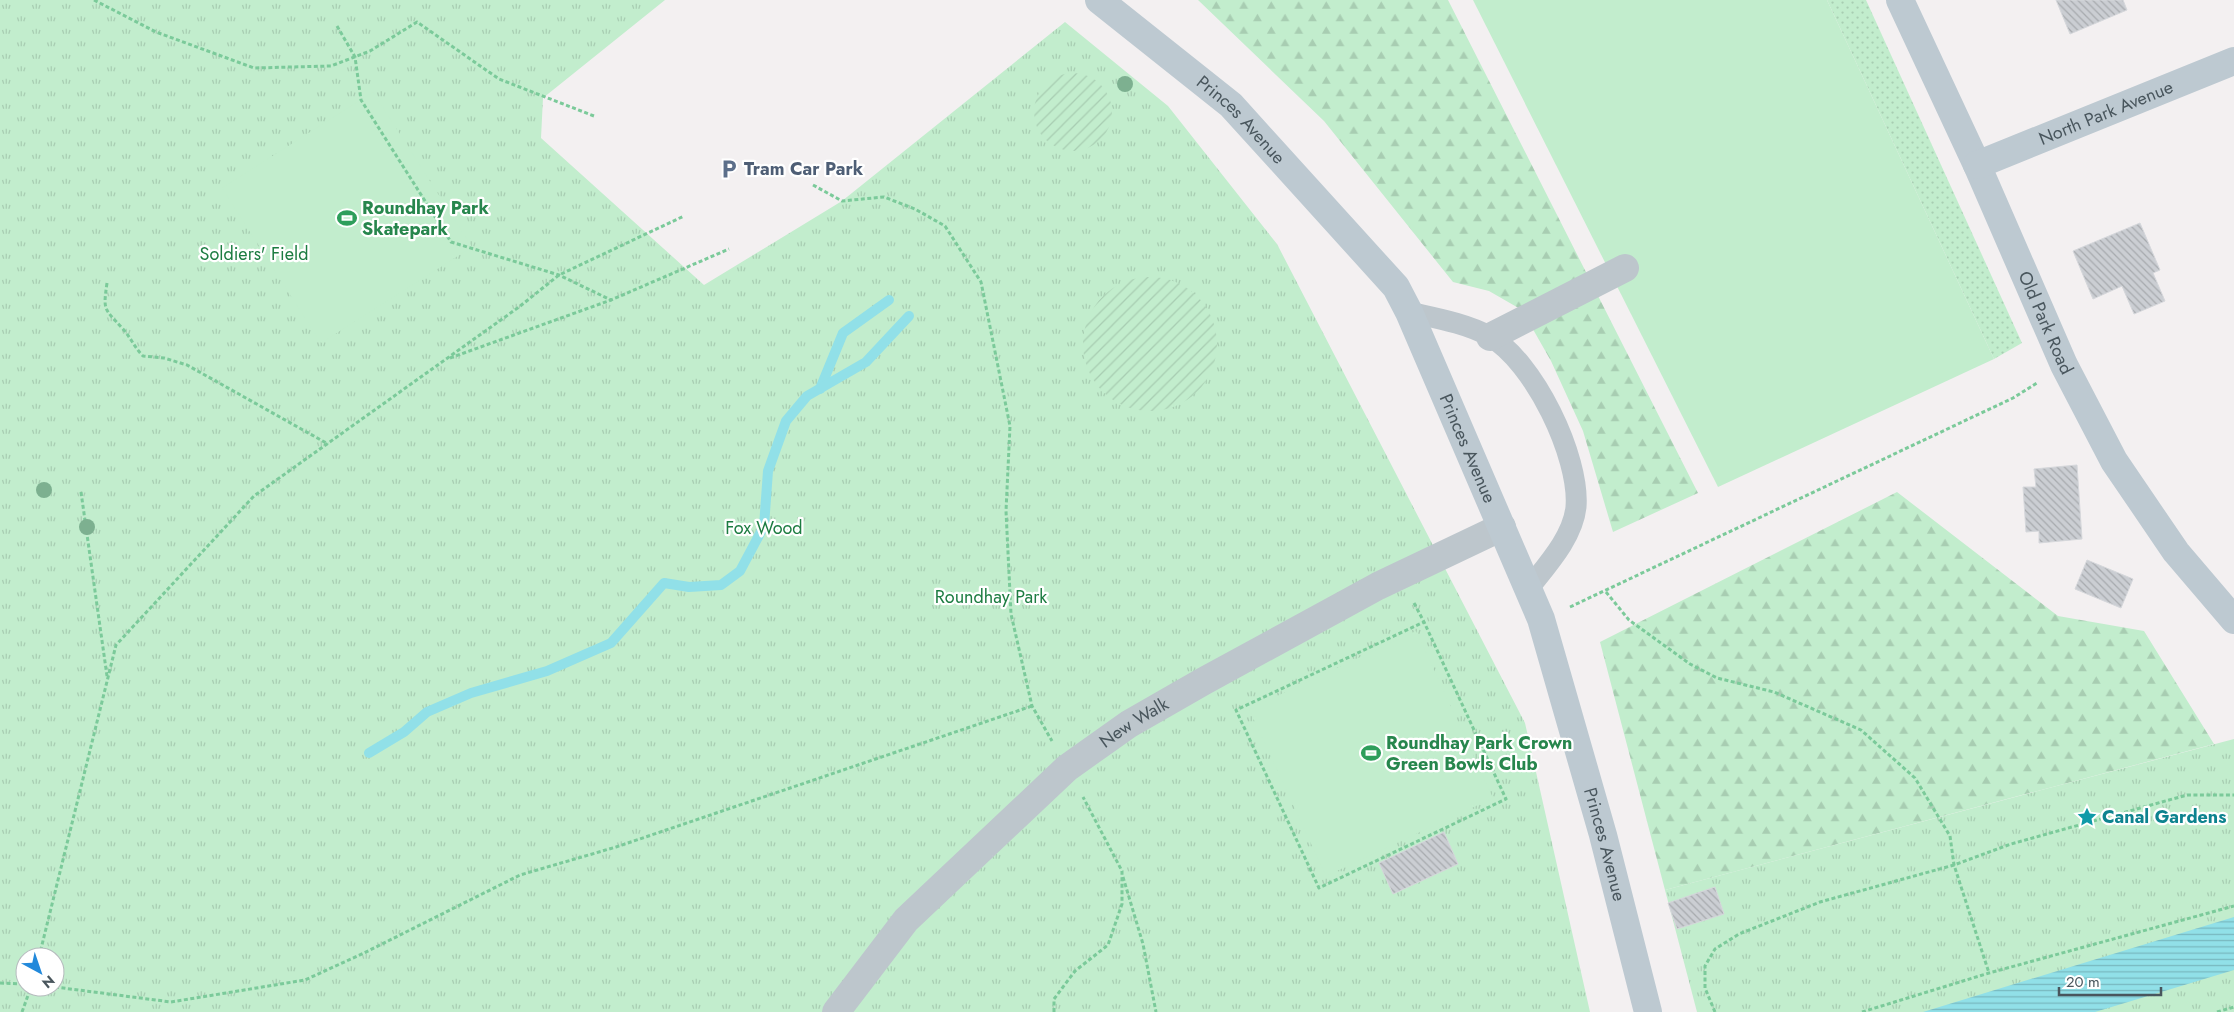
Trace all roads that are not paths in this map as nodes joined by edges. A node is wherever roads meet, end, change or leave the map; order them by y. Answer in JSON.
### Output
{"nodes":[{"id":1,"x":1099,"y":0,"type":"edge"},
{"id":2,"x":1900,"y":0,"type":"edge"},
{"id":3,"x":2234,"y":61,"type":"edge"},
{"id":4,"x":1977,"y":165,"type":"junction"},
{"id":5,"x":1625,"y":268,"type":"dead end"},
{"id":6,"x":1409,"y":312,"type":"junction"},
{"id":7,"x":1490,"y":336,"type":"junction"},
{"id":8,"x":1502,"y":527,"type":"junction"},
{"id":9,"x":1529,"y":588,"type":"junction"},
{"id":10,"x":2234,"y":620,"type":"edge"},
{"id":11,"x":836,"y":1012,"type":"edge"},
{"id":12,"x":1648,"y":1012,"type":"edge"}],
"edges":[{"from":1,"to":6,"type":"street","name":"Princes Avenue"},
{"from":2,"to":4,"type":"street","name":"Old Park Road"},
{"from":3,"to":4,"type":"street","name":"North Park Avenue"},
{"from":4,"to":10,"type":"street","name":"Old Park Road"},
{"from":5,"to":7,"type":"street"},
{"from":6,"to":7,"type":"lane"},
{"from":6,"to":8,"type":"street","name":"Princes Avenue"},
{"from":7,"to":9,"type":"lane"},
{"from":8,"to":9,"type":"street","name":"Princes Avenue"},
{"from":8,"to":11,"type":"street","name":"New Walk"},
{"from":9,"to":12,"type":"street","name":"Princes Avenue"}]}
